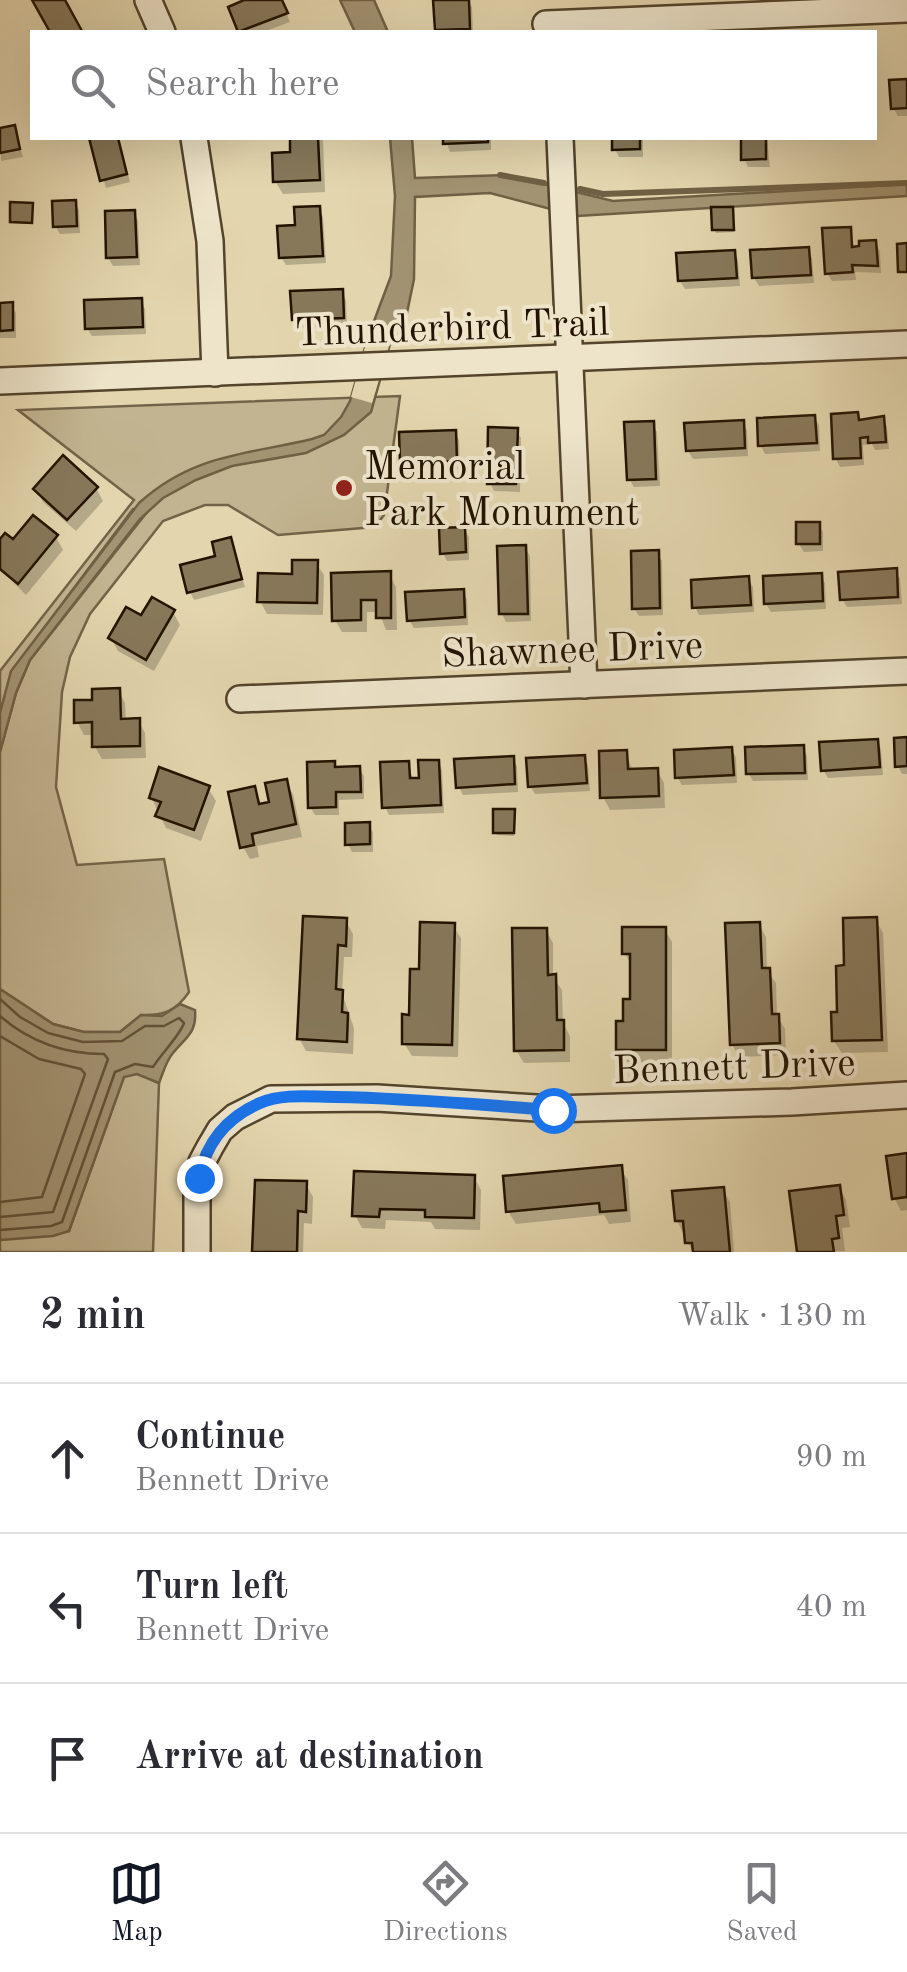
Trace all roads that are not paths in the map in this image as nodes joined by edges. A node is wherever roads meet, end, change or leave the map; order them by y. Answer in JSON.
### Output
{"nodes":[{"id":1,"x":148,"y":0,"type":"edge"},
{"id":2,"x":907,"y":9,"type":"edge"},
{"id":3,"x":545,"y":19,"type":"edge"},
{"id":4,"x":161,"y":30,"type":"edge"},
{"id":5,"x":194,"y":140,"type":"edge"},
{"id":6,"x":560,"y":140,"type":"edge"},
{"id":7,"x":907,"y":344,"type":"edge"},
{"id":8,"x":570,"y":358,"type":"junction"},
{"id":9,"x":216,"y":373,"type":"junction"},
{"id":10,"x":0,"y":382,"type":"edge"},
{"id":11,"x":907,"y":671,"type":"edge"},
{"id":12,"x":584,"y":685,"type":"junction"},
{"id":13,"x":240,"y":698,"type":"dead end"},
{"id":14,"x":907,"y":1094,"type":"edge"},
{"id":15,"x":197,"y":1252,"type":"edge"}],
"edges":[{"from":1,"to":4,"type":"street"},
{"from":2,"to":3,"type":"street"},
{"from":5,"to":9,"type":"street"},
{"from":6,"to":8,"type":"street"},
{"from":7,"to":8,"type":"street","name":"Thunderbird Trail"},
{"from":8,"to":9,"type":"street","name":"Thunderbird Trail"},
{"from":8,"to":12,"type":"street"},
{"from":9,"to":10,"type":"street","name":"Thunderbird Trail"},
{"from":11,"to":12,"type":"street","name":"Shawnee Drive"},
{"from":12,"to":13,"type":"street","name":"Shawnee Drive"},
{"from":14,"to":15,"type":"street","name":"Bennett Drive"}]}
